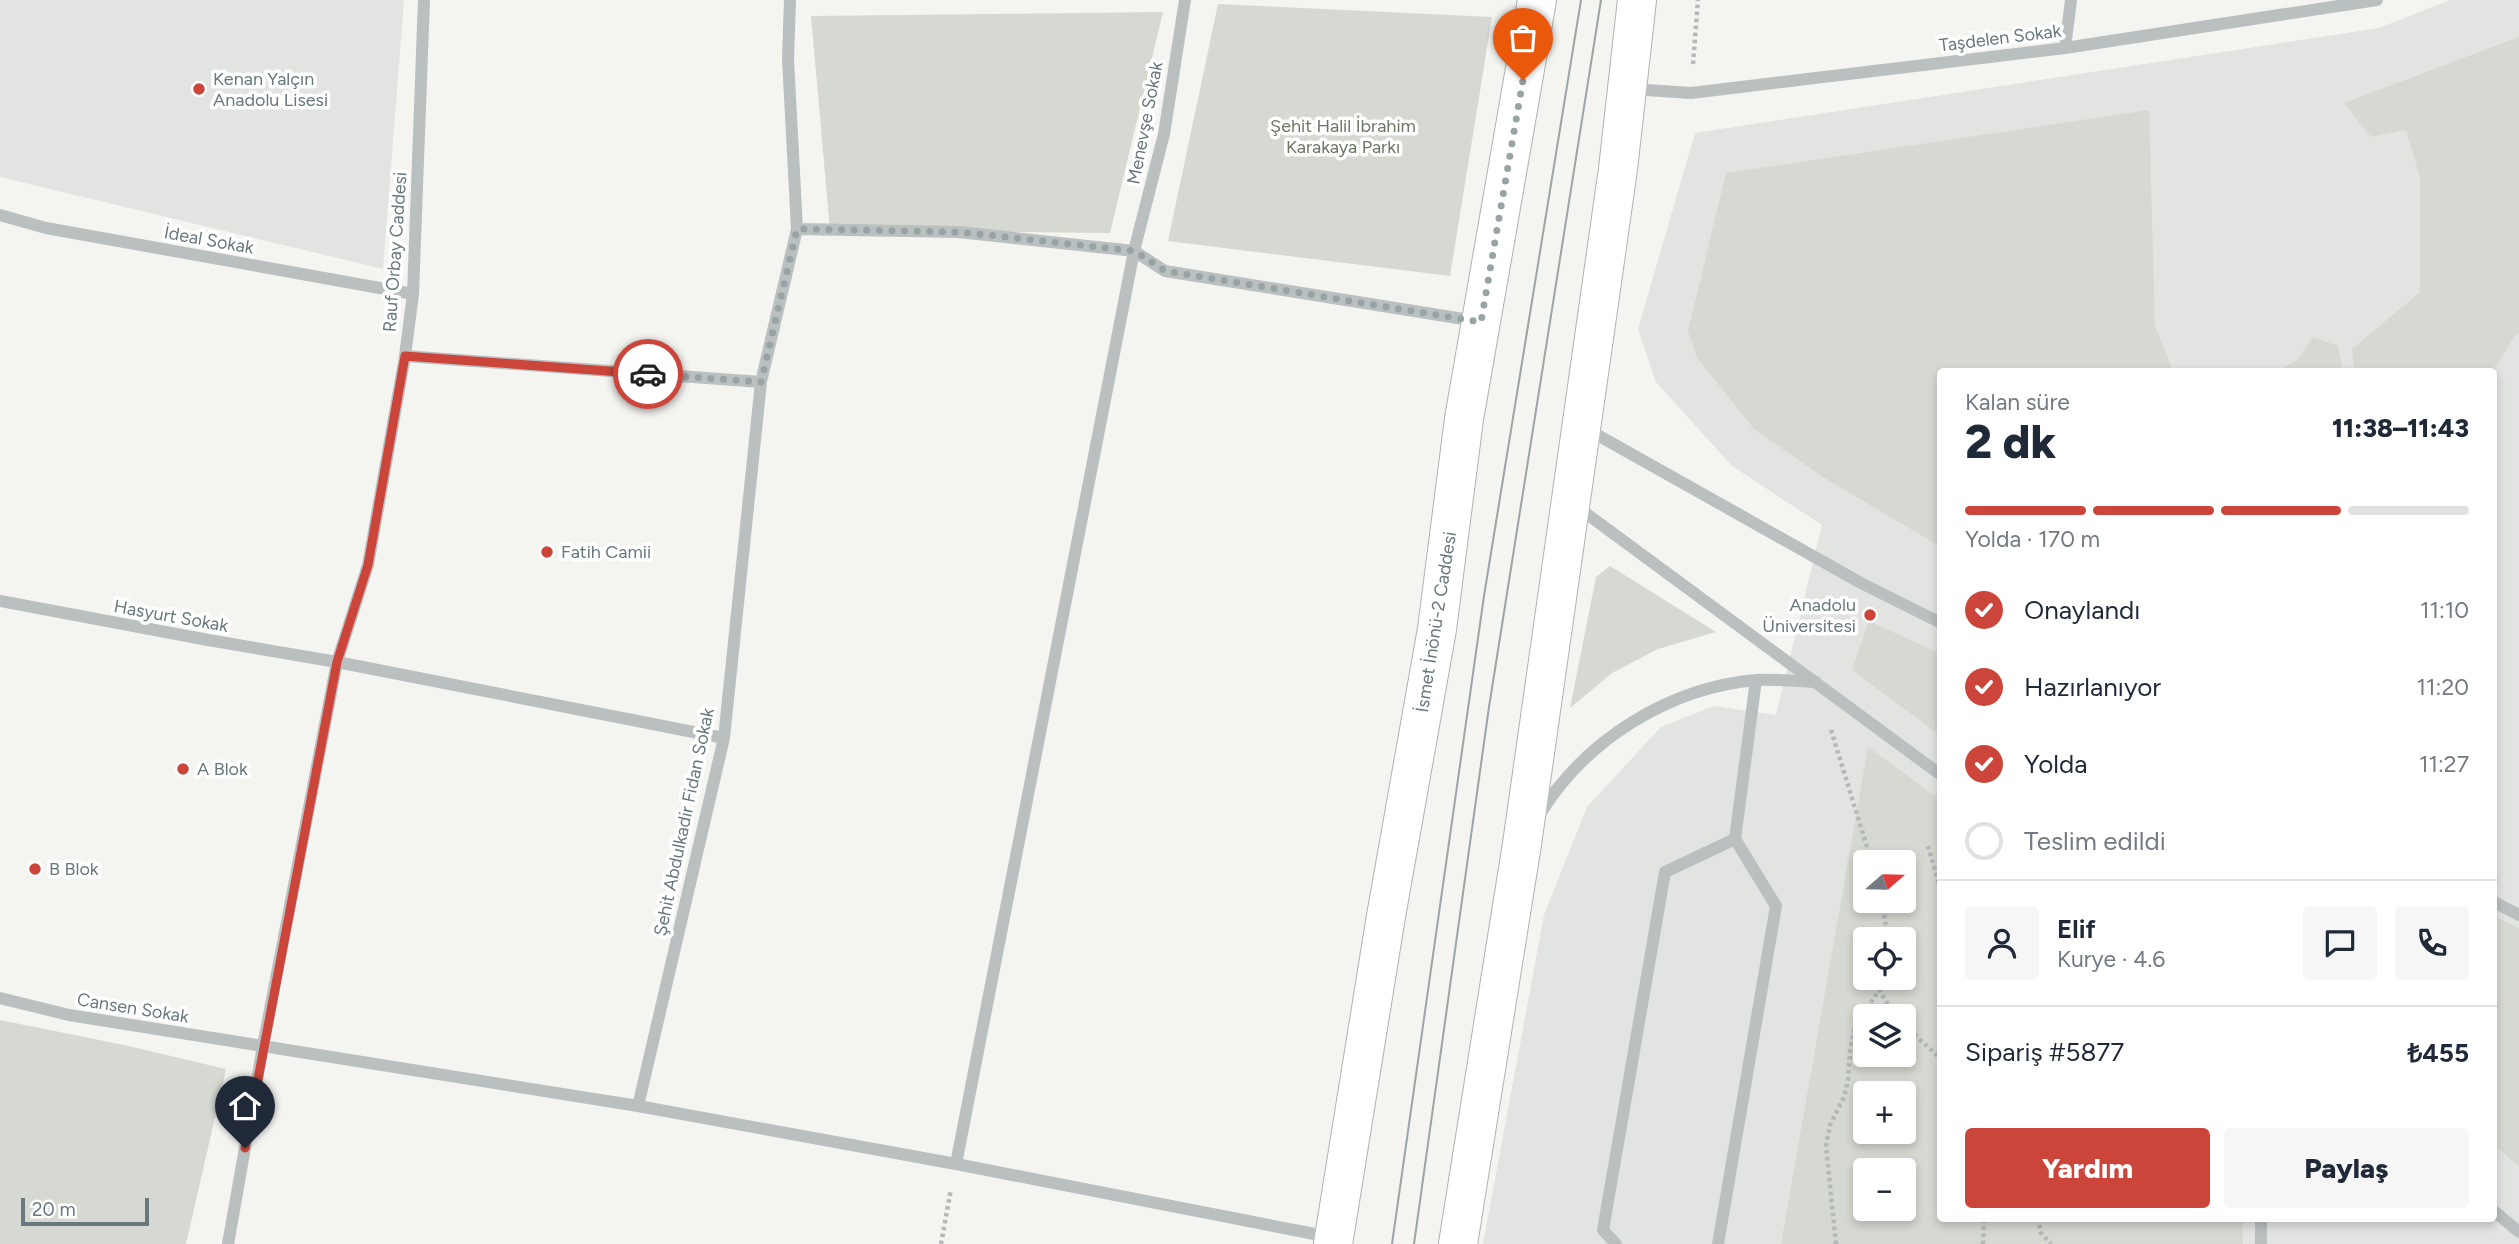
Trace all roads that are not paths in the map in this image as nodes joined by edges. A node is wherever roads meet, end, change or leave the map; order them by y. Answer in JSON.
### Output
{"nodes":[{"id":1,"x":424,"y":0,"type":"edge"},
{"id":2,"x":790,"y":0,"type":"edge"},
{"id":3,"x":1185,"y":0,"type":"edge"},
{"id":4,"x":1537,"y":0,"type":"edge"},
{"id":5,"x":1637,"y":0,"type":"edge"},
{"id":6,"x":2071,"y":0,"type":"edge"},
{"id":7,"x":2377,"y":0,"type":"edge"},
{"id":8,"x":2065,"y":48,"type":"junction"},
{"id":9,"x":1627,"y":89,"type":"junction"},
{"id":10,"x":0,"y":215,"type":"edge"},
{"id":11,"x":797,"y":229,"type":"junction"},
{"id":12,"x":1135,"y":251,"type":"junction"},
{"id":13,"x":413,"y":294,"type":"junction"},
{"id":14,"x":1481,"y":322,"type":"junction"},
{"id":15,"x":405,"y":356,"type":"junction"},
{"id":16,"x":761,"y":382,"type":"junction"},
{"id":17,"x":1580,"y":426,"type":"junction"},
{"id":18,"x":1570,"y":502,"type":"junction"},
{"id":19,"x":0,"y":601,"type":"edge"},
{"id":20,"x":1937,"y":621,"type":"edge"},
{"id":21,"x":337,"y":662,"type":"junction"},
{"id":22,"x":1756,"y":680,"type":"junction"},
{"id":23,"x":1816,"y":682,"type":"junction"},
{"id":24,"x":724,"y":738,"type":"junction"},
{"id":25,"x":1937,"y":772,"type":"edge"},
{"id":26,"x":1735,"y":839,"type":"junction"},
{"id":27,"x":1522,"y":844,"type":"junction"},
{"id":28,"x":2497,"y":904,"type":"edge"},
{"id":29,"x":2519,"y":915,"type":"edge"},
{"id":30,"x":0,"y":998,"type":"edge"},
{"id":31,"x":263,"y":1046,"type":"junction"},
{"id":32,"x":638,"y":1106,"type":"junction"},
{"id":33,"x":956,"y":1164,"type":"junction"},
{"id":34,"x":2497,"y":1214,"type":"edge"},
{"id":35,"x":2261,"y":1222,"type":"edge"},
{"id":36,"x":2519,"y":1232,"type":"edge"},
{"id":37,"x":1334,"y":1241,"type":"edge"},
{"id":38,"x":228,"y":1244,"type":"edge"},
{"id":39,"x":1458,"y":1244,"type":"edge"},
{"id":40,"x":1616,"y":1244,"type":"edge"},
{"id":41,"x":1718,"y":1244,"type":"edge"},
{"id":42,"x":2261,"y":1244,"type":"edge"}],
"edges":[{"from":1,"to":13,"type":"street","name":"Rauf Orbay Caddesi"},
{"from":2,"to":11,"type":"street","name":"Şehit Abdulkadir Fidan Sokak"},
{"from":3,"to":12,"type":"street","name":"Menevşe Sokak"},
{"from":4,"to":14,"type":"main road","name":"İsmet İnönü-2 Caddesi"},
{"from":5,"to":9,"type":"main road"},
{"from":6,"to":8,"type":"street"},
{"from":7,"to":8,"type":"street","name":"Taşdelen Sokak"},
{"from":8,"to":9,"type":"street","name":"Taşdelen Sokak"},
{"from":9,"to":17,"type":"main road"},
{"from":10,"to":13,"type":"street","name":"İdeal Sokak"},
{"from":11,"to":12,"type":"street"},
{"from":11,"to":16,"type":"street","name":"Şehit Abdulkadir Fidan Sokak"},
{"from":12,"to":14,"type":"street"},
{"from":12,"to":33,"type":"street","name":"Menevşe Sokak"},
{"from":13,"to":15,"type":"street","name":"Rauf Orbay Caddesi"},
{"from":14,"to":37,"type":"main road","name":"İsmet İnönü-2 Caddesi"},
{"from":15,"to":16,"type":"street"},
{"from":15,"to":21,"type":"street","name":"Rauf Orbay Caddesi"},
{"from":16,"to":24,"type":"street","name":"Şehit Abdulkadir Fidan Sokak"},
{"from":17,"to":18,"type":"main road"},
{"from":17,"to":20,"type":"street"},
{"from":18,"to":23,"type":"street"},
{"from":18,"to":27,"type":"main road"},
{"from":19,"to":21,"type":"street","name":"Hasyurt Sokak"},
{"from":21,"to":24,"type":"street","name":"Hasyurt Sokak"},
{"from":21,"to":31,"type":"street","name":"Rauf Orbay Caddesi"},
{"from":22,"to":23,"type":"street"},
{"from":22,"to":26,"type":"street"},
{"from":22,"to":27,"type":"street"},
{"from":23,"to":25,"type":"street"},
{"from":24,"to":32,"type":"street","name":"Şehit Abdulkadir Fidan Sokak"},
{"from":26,"to":40,"type":"street"},
{"from":26,"to":41,"type":"street"},
{"from":27,"to":39,"type":"main road"},
{"from":28,"to":29,"type":"street"},
{"from":30,"to":31,"type":"street","name":"Cansen Sokak"},
{"from":31,"to":32,"type":"street"},
{"from":31,"to":38,"type":"street","name":"Rauf Orbay Caddesi"},
{"from":32,"to":33,"type":"street"},
{"from":33,"to":37,"type":"street"},
{"from":34,"to":36,"type":"street"},
{"from":35,"to":42,"type":"street"}]}
